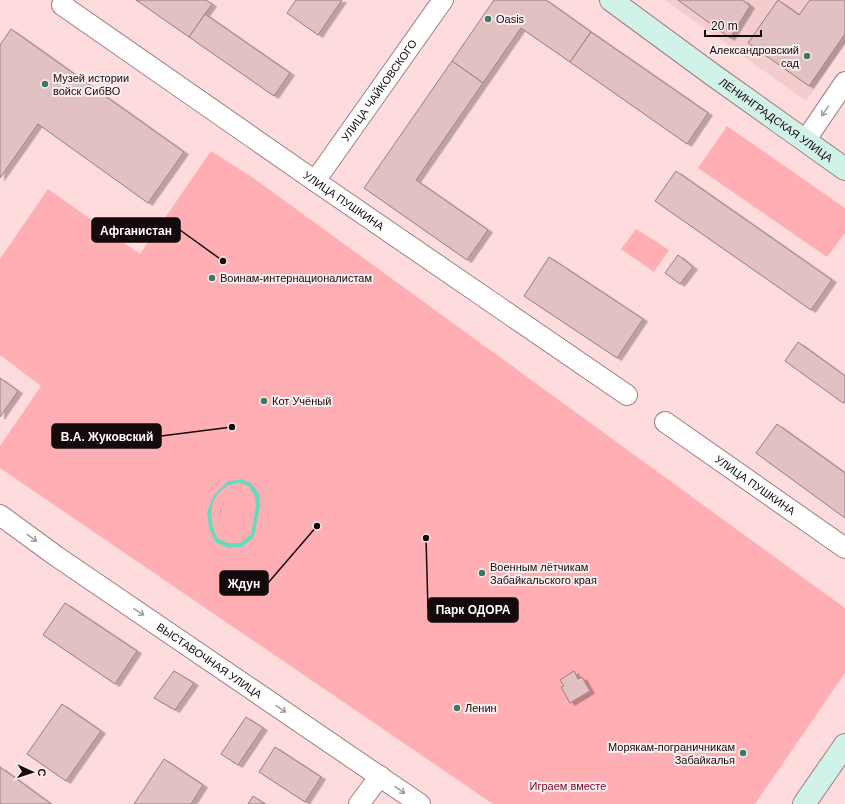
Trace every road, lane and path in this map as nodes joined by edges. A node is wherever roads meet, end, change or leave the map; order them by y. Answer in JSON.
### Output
{"nodes":[{"id":1,"x":444,"y":0,"type":"edge"},
{"id":2,"x":611,"y":0,"type":"edge"},
{"id":3,"x":62,"y":5,"type":"dead end"},
{"id":4,"x":845,"y":82,"type":"edge"},
{"id":5,"x":804,"y":141,"type":"junction"},
{"id":6,"x":845,"y":168,"type":"edge"},
{"id":7,"x":315,"y":181,"type":"junction"},
{"id":8,"x":627,"y":395,"type":"dead end"},
{"id":9,"x":665,"y":422,"type":"dead end"},
{"id":10,"x":0,"y":515,"type":"edge"},
{"id":11,"x":845,"y":548,"type":"edge"},
{"id":12,"x":845,"y":745,"type":"edge"},
{"id":13,"x":380,"y":776,"type":"junction"},
{"id":14,"x":359,"y":804,"type":"edge"},
{"id":15,"x":420,"y":804,"type":"edge"},
{"id":16,"x":804,"y":804,"type":"edge"}],
"edges":[{"from":1,"to":7,"type":"street","name":"УЛИЦА ЧАЙКОВСКОГО"},
{"from":2,"to":5,"type":"main road","name":"ЛЕНИНГРАДСКАЯ УЛИЦА"},
{"from":3,"to":7,"type":"street","name":"УЛИЦА ПУШКИНА"},
{"from":4,"to":5,"type":"street","one_way":true},
{"from":5,"to":6,"type":"main road","name":"ЛЕНИНГРАДСКАЯ УЛИЦА"},
{"from":7,"to":8,"type":"street","name":"УЛИЦА ПУШКИНА"},
{"from":9,"to":11,"type":"street","name":"УЛИЦА ПУШКИНА"},
{"from":10,"to":13,"type":"street","name":"ВЫСТАВОЧНАЯ УЛИЦА","one_way":true},
{"from":12,"to":16,"type":"main road"},
{"from":13,"to":14,"type":"street"},
{"from":13,"to":15,"type":"street","name":"ВЫСТАВОЧНАЯ УЛИЦА","one_way":true}]}
